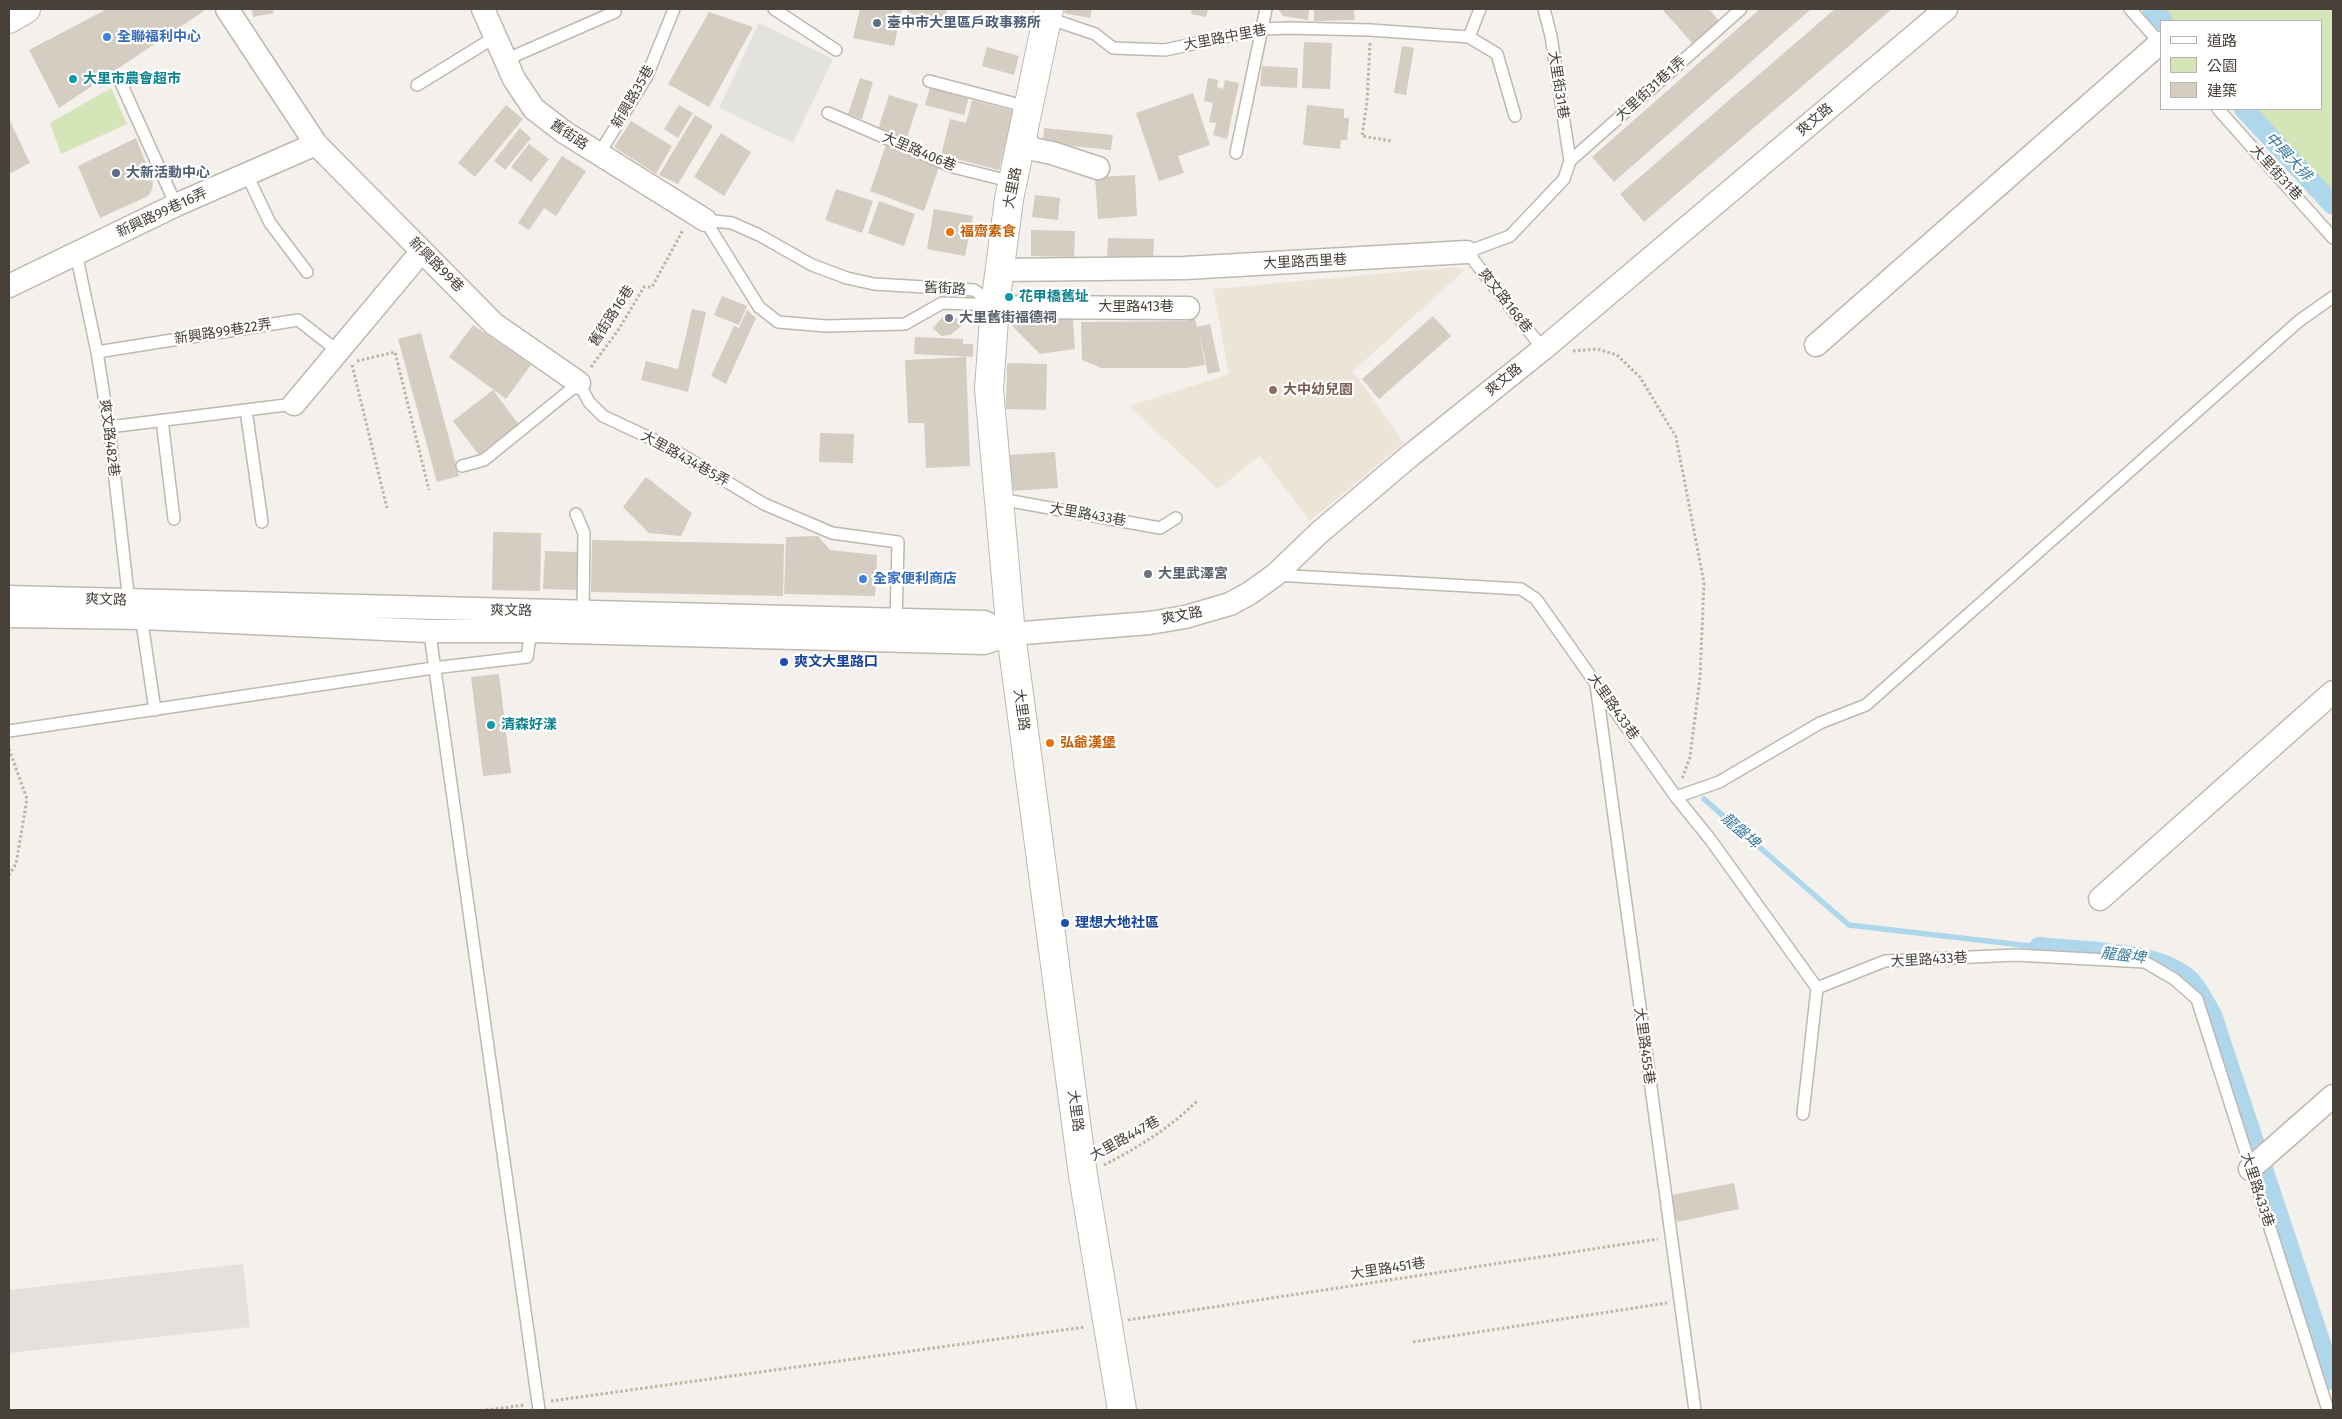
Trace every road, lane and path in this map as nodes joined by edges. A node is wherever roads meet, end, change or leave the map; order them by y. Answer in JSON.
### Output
{"nodes":[{"id":1,"x":26,"y":9,"type":"edge"},
{"id":2,"x":227,"y":9,"type":"edge"},
{"id":3,"x":482,"y":9,"type":"edge"},
{"id":4,"x":674,"y":9,"type":"edge"},
{"id":5,"x":774,"y":9,"type":"edge"},
{"id":6,"x":1266,"y":9,"type":"edge"},
{"id":7,"x":1480,"y":9,"type":"edge"},
{"id":8,"x":1544,"y":9,"type":"edge"},
{"id":9,"x":1723,"y":9,"type":"edge"},
{"id":10,"x":1741,"y":9,"type":"edge"},
{"id":11,"x":1946,"y":9,"type":"edge"},
{"id":12,"x":2130,"y":9,"type":"edge"},
{"id":13,"x":615,"y":12,"type":"dead end"},
{"id":14,"x":1049,"y":13,"type":"edge"},
{"id":15,"x":1731,"y":18,"type":"junction"},
{"id":16,"x":9,"y":19,"type":"edge"},
{"id":17,"x":1262,"y":29,"type":"junction"},
{"id":18,"x":1370,"y":30,"type":"junction"},
{"id":19,"x":495,"y":37,"type":"junction"},
{"id":20,"x":1469,"y":37,"type":"junction"},
{"id":21,"x":2160,"y":44,"type":"edge"},
{"id":22,"x":836,"y":50,"type":"dead end"},
{"id":23,"x":505,"y":60,"type":"junction"},
{"id":24,"x":928,"y":81,"type":"dead end"},
{"id":25,"x":121,"y":84,"type":"dead end"},
{"id":26,"x":416,"y":85,"type":"dead end"},
{"id":27,"x":1028,"y":107,"type":"junction"},
{"id":28,"x":2219,"y":110,"type":"edge"},
{"id":29,"x":828,"y":113,"type":"dead end"},
{"id":30,"x":1514,"y":116,"type":"dead end"},
{"id":31,"x":1023,"y":137,"type":"junction"},
{"id":32,"x":1391,"y":141,"type":"dead end"},
{"id":33,"x":316,"y":144,"type":"junction"},
{"id":34,"x":1236,"y":153,"type":"dead end"},
{"id":35,"x":598,"y":154,"type":"junction"},
{"id":36,"x":1570,"y":161,"type":"junction"},
{"id":37,"x":1098,"y":168,"type":"dead end"},
{"id":38,"x":246,"y":175,"type":"junction"},
{"id":39,"x":1013,"y":182,"type":"junction"},
{"id":40,"x":176,"y":206,"type":"junction"},
{"id":41,"x":698,"y":217,"type":"junction"},
{"id":42,"x":2333,"y":238,"type":"edge"},
{"id":43,"x":422,"y":251,"type":"junction"},
{"id":44,"x":1467,"y":252,"type":"junction"},
{"id":45,"x":76,"y":254,"type":"junction"},
{"id":46,"x":1000,"y":270,"type":"junction"},
{"id":47,"x":307,"y":272,"type":"dead end"},
{"id":48,"x":9,"y":286,"type":"edge"},
{"id":49,"x":2333,"y":297,"type":"edge"},
{"id":50,"x":995,"y":305,"type":"junction"},
{"id":51,"x":1188,"y":308,"type":"dead end"},
{"id":52,"x":1816,"y":345,"type":"dead end"},
{"id":53,"x":1543,"y":349,"type":"junction"},
{"id":54,"x":97,"y":352,"type":"junction"},
{"id":55,"x":339,"y":352,"type":"junction"},
{"id":56,"x":579,"y":383,"type":"junction"},
{"id":57,"x":294,"y":404,"type":"joint"},
{"id":58,"x":246,"y":410,"type":"junction"},
{"id":59,"x":162,"y":420,"type":"junction"},
{"id":60,"x":109,"y":427,"type":"junction"},
{"id":61,"x":462,"y":466,"type":"dead end"},
{"id":62,"x":429,"y":490,"type":"dead end"},
{"id":63,"x":998,"y":498,"type":"junction"},
{"id":64,"x":387,"y":508,"type":"dead end"},
{"id":65,"x":576,"y":514,"type":"dead end"},
{"id":66,"x":1176,"y":518,"type":"dead end"},
{"id":67,"x":174,"y":519,"type":"dead end"},
{"id":68,"x":262,"y":522,"type":"dead end"},
{"id":69,"x":1275,"y":575,"type":"junction"},
{"id":70,"x":9,"y":597,"type":"edge"},
{"id":71,"x":127,"y":601,"type":"junction"},
{"id":72,"x":428,"y":608,"type":"junction"},
{"id":73,"x":583,"y":612,"type":"junction"},
{"id":74,"x":9,"y":616,"type":"edge"},
{"id":75,"x":143,"y":618,"type":"junction"},
{"id":76,"x":896,"y":621,"type":"junction"},
{"id":77,"x":429,"y":631,"type":"junction"},
{"id":78,"x":531,"y":631,"type":"junction"},
{"id":79,"x":1011,"y":634,"type":"junction"},
{"id":80,"x":433,"y":668,"type":"junction"},
{"id":81,"x":1595,"y":682,"type":"junction"},
{"id":82,"x":2333,"y":692,"type":"edge"},
{"id":83,"x":154,"y":710,"type":"junction"},
{"id":84,"x":9,"y":731,"type":"edge"},
{"id":85,"x":9,"y":749,"type":"edge"},
{"id":86,"x":1676,"y":796,"type":"junction"},
{"id":87,"x":9,"y":875,"type":"edge"},
{"id":88,"x":2100,"y":899,"type":"dead end"},
{"id":89,"x":1818,"y":988,"type":"junction"},
{"id":90,"x":2333,"y":1096,"type":"edge"},
{"id":91,"x":1198,"y":1100,"type":"dead end"},
{"id":92,"x":1803,"y":1114,"type":"dead end"},
{"id":93,"x":2250,"y":1169,"type":"junction"},
{"id":94,"x":1083,"y":1175,"type":"junction"},
{"id":95,"x":1670,"y":1238,"type":"junction"},
{"id":96,"x":1680,"y":1301,"type":"junction"},
{"id":97,"x":1109,"y":1323,"type":"junction"},
{"id":98,"x":1413,"y":1342,"type":"dead end"},
{"id":99,"x":539,"y":1407,"type":"edge"},
{"id":100,"x":486,"y":1410,"type":"edge"},
{"id":101,"x":1122,"y":1410,"type":"edge"},
{"id":102,"x":1695,"y":1410,"type":"edge"},
{"id":103,"x":2328,"y":1410,"type":"edge"}],
"edges":[{"from":1,"to":16,"type":"street"},
{"from":2,"to":33,"type":"street","name":"新興路99巷"},
{"from":3,"to":19,"type":"street","name":"舊街路"},
{"from":4,"to":35,"type":"lane","name":"新興路35巷"},
{"from":5,"to":22,"type":"lane"},
{"from":6,"to":17,"type":"lane"},
{"from":7,"to":20,"type":"lane"},
{"from":8,"to":36,"type":"lane","name":"大里街31巷"},
{"from":9,"to":15,"type":"lane"},
{"from":10,"to":15,"type":"lane","name":"大里街31巷1弄"},
{"from":11,"to":53,"type":"street","name":"爽文路"},
{"from":12,"to":21,"type":"lane"},
{"from":13,"to":23,"type":"lane"},
{"from":14,"to":17,"type":"lane","name":"大里路中里巷"},
{"from":14,"to":27,"type":"street","name":"大里路"},
{"from":15,"to":36,"type":"lane","name":"大里街31巷1弄"},
{"from":17,"to":18,"type":"lane","name":"大里路中里巷"},
{"from":17,"to":34,"type":"lane"},
{"from":18,"to":20,"type":"lane","name":"大里路中里巷"},
{"from":18,"to":32,"type":"path"},
{"from":19,"to":23,"type":"street","name":"舊街路"},
{"from":19,"to":26,"type":"lane"},
{"from":20,"to":30,"type":"lane","name":"大里路中里巷"},
{"from":21,"to":52,"type":"street"},
{"from":23,"to":35,"type":"street","name":"舊街路"},
{"from":24,"to":27,"type":"lane"},
{"from":25,"to":40,"type":"lane"},
{"from":27,"to":31,"type":"street","name":"大里路"},
{"from":28,"to":42,"type":"lane","name":"大里街31巷"},
{"from":29,"to":39,"type":"lane","name":"大里路406巷"},
{"from":31,"to":37,"type":"street"},
{"from":31,"to":39,"type":"street","name":"大里路"},
{"from":33,"to":38,"type":"street","name":"新興路99巷16弄"},
{"from":33,"to":43,"type":"street","name":"新興路99巷"},
{"from":35,"to":41,"type":"street","name":"舊街路"},
{"from":36,"to":44,"type":"lane","name":"大里路西里巷"},
{"from":38,"to":40,"type":"street","name":"新興路99巷16弄"},
{"from":38,"to":47,"type":"lane"},
{"from":39,"to":46,"type":"street","name":"大里路"},
{"from":40,"to":45,"type":"street","name":"新興路99巷16弄"},
{"from":41,"to":50,"type":"lane","name":"舊街路"},
{"from":41,"to":50,"type":"lane","name":"舊街路"},
{"from":41,"to":56,"type":"path","name":"舊街路16巷"},
{"from":43,"to":55,"type":"street"},
{"from":43,"to":56,"type":"street","name":"新興路99巷"},
{"from":44,"to":46,"type":"street","name":"大里路西里巷"},
{"from":44,"to":53,"type":"lane","name":"爽文路168巷"},
{"from":45,"to":48,"type":"street","name":"新興路99巷16弄"},
{"from":45,"to":54,"type":"lane","name":"爽文路482巷"},
{"from":46,"to":50,"type":"street","name":"大里路"},
{"from":49,"to":86,"type":"lane"},
{"from":50,"to":51,"type":"street","name":"大里路413巷"},
{"from":50,"to":63,"type":"street","name":"大里路"},
{"from":53,"to":69,"type":"street","name":"爽文路"},
{"from":53,"to":86,"type":"path"},
{"from":54,"to":55,"type":"lane","name":"新興路99巷22弄"},
{"from":54,"to":60,"type":"lane","name":"爽文路482巷"},
{"from":55,"to":57,"type":"street"},
{"from":56,"to":61,"type":"lane"},
{"from":56,"to":76,"type":"lane","name":"大里路434巷5弄"},
{"from":57,"to":58,"type":"lane"},
{"from":58,"to":59,"type":"lane"},
{"from":58,"to":68,"type":"lane"},
{"from":59,"to":60,"type":"lane"},
{"from":59,"to":67,"type":"lane"},
{"from":60,"to":71,"type":"lane","name":"爽文路482巷"},
{"from":62,"to":64,"type":"path"},
{"from":63,"to":66,"type":"lane","name":"大里路433巷"},
{"from":63,"to":79,"type":"street","name":"大里路"},
{"from":65,"to":73,"type":"lane"},
{"from":69,"to":79,"type":"street","name":"爽文路"},
{"from":69,"to":81,"type":"lane","name":"大里路433巷"},
{"from":70,"to":71,"type":"street","name":"爽文路"},
{"from":71,"to":72,"type":"street","name":"爽文路"},
{"from":71,"to":75,"type":"lane"},
{"from":72,"to":73,"type":"street","name":"爽文路"},
{"from":72,"to":77,"type":"lane"},
{"from":73,"to":76,"type":"street","name":"爽文路"},
{"from":74,"to":75,"type":"street","name":"爽文路"},
{"from":75,"to":77,"type":"street","name":"爽文路"},
{"from":75,"to":83,"type":"lane"},
{"from":76,"to":79,"type":"street","name":"爽文路"},
{"from":77,"to":78,"type":"street","name":"爽文路"},
{"from":77,"to":80,"type":"lane"},
{"from":78,"to":79,"type":"street","name":"爽文路"},
{"from":78,"to":80,"type":"lane"},
{"from":79,"to":94,"type":"street","name":"大里路"},
{"from":80,"to":83,"type":"lane"},
{"from":80,"to":99,"type":"lane"},
{"from":81,"to":86,"type":"lane","name":"大里路433巷"},
{"from":81,"to":95,"type":"lane","name":"大里路455巷"},
{"from":82,"to":88,"type":"street"},
{"from":83,"to":84,"type":"lane"},
{"from":85,"to":87,"type":"path"},
{"from":86,"to":89,"type":"lane","name":"大里路433巷"},
{"from":89,"to":92,"type":"lane"},
{"from":89,"to":93,"type":"lane","name":"大里路433巷"},
{"from":90,"to":93,"type":"street"},
{"from":91,"to":94,"type":"path","name":"大里路447巷"},
{"from":93,"to":103,"type":"lane","name":"大里路433巷"},
{"from":94,"to":97,"type":"street","name":"大里路"},
{"from":95,"to":96,"type":"lane","name":"大里路455巷"},
{"from":95,"to":97,"type":"path","name":"大里路451巷"},
{"from":96,"to":98,"type":"path"},
{"from":96,"to":102,"type":"lane","name":"大里路455巷"},
{"from":97,"to":99,"type":"path","name":"大里路451巷"},
{"from":97,"to":101,"type":"street","name":"大里路"},
{"from":99,"to":100,"type":"path","name":"大里路451巷"}]}
